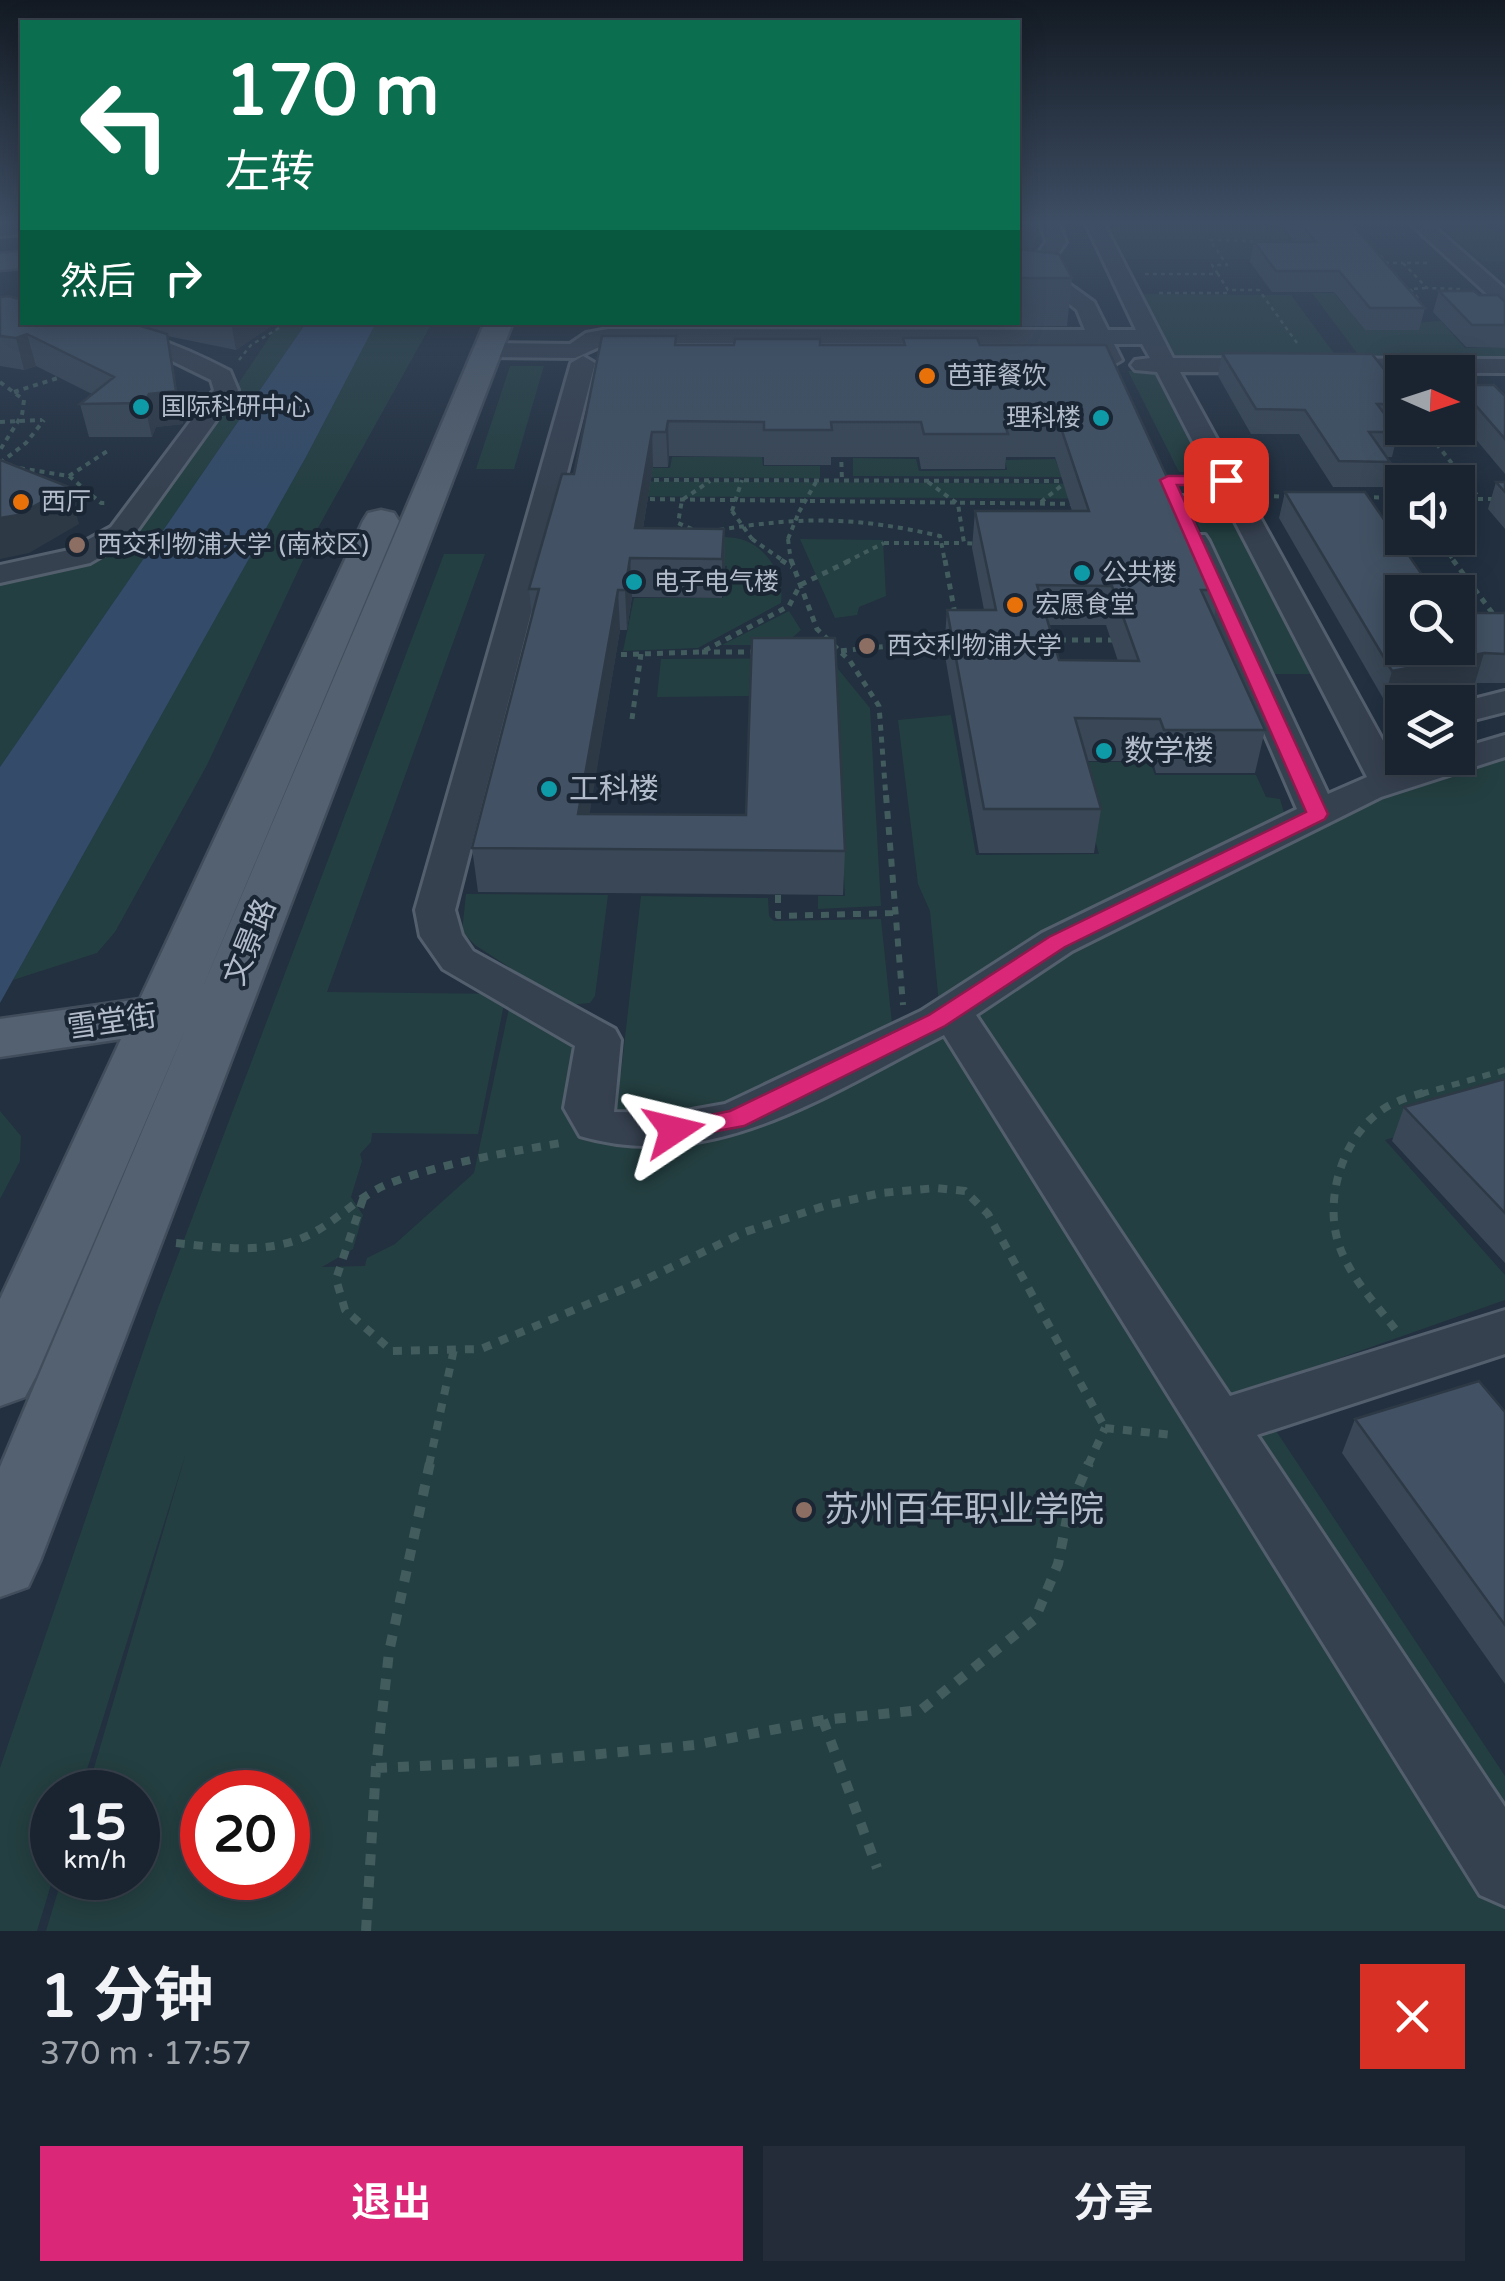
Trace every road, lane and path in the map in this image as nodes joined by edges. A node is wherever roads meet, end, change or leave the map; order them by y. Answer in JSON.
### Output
{"nodes":[{"id":1,"x":1089,"y":314,"type":"edge"},
{"id":2,"x":1139,"y":314,"type":"edge"},
{"id":3,"x":1276,"y":314,"type":"edge"},
{"id":4,"x":83,"y":325,"type":"edge"},
{"id":5,"x":285,"y":325,"type":"edge"},
{"id":6,"x":486,"y":332,"type":"edge"},
{"id":7,"x":1150,"y":337,"type":"junction"},
{"id":8,"x":728,"y":338,"type":"edge"},
{"id":9,"x":589,"y":359,"type":"junction"},
{"id":10,"x":1111,"y":361,"type":"junction"},
{"id":11,"x":1165,"y":365,"type":"junction"},
{"id":12,"x":1314,"y":366,"type":"junction"},
{"id":13,"x":1505,"y":366,"type":"edge"},
{"id":14,"x":82,"y":370,"type":"edge"},
{"id":15,"x":223,"y":380,"type":"junction"},
{"id":16,"x":0,"y":382,"type":"edge"},
{"id":17,"x":14,"y":392,"type":"junction"},
{"id":18,"x":19,"y":420,"type":"junction"},
{"id":19,"x":0,"y":422,"type":"edge"},
{"id":20,"x":1437,"y":445,"type":"edge"},
{"id":21,"x":841,"y":449,"type":"edge"},
{"id":22,"x":0,"y":450,"type":"edge"},
{"id":23,"x":109,"y":450,"type":"edge"},
{"id":24,"x":0,"y":464,"type":"edge"},
{"id":25,"x":1062,"y":464,"type":"edge"},
{"id":26,"x":50,"y":471,"type":"junction"},
{"id":27,"x":69,"y":476,"type":"junction"},
{"id":28,"x":631,"y":480,"type":"edge"},
{"id":29,"x":711,"y":480,"type":"junction"},
{"id":30,"x":742,"y":480,"type":"junction"},
{"id":31,"x":1069,"y":480,"type":"junction"},
{"id":32,"x":1088,"y":480,"type":"edge"},
{"id":33,"x":817,"y":481,"type":"junction"},
{"id":34,"x":842,"y":481,"type":"junction"},
{"id":35,"x":927,"y":481,"type":"junction"},
{"id":36,"x":34,"y":482,"type":"edge"},
{"id":37,"x":1233,"y":493,"type":"junction"},
{"id":38,"x":1309,"y":497,"type":"edge"},
{"id":39,"x":1346,"y":497,"type":"edge"},
{"id":40,"x":624,"y":498,"type":"edge"},
{"id":41,"x":1385,"y":498,"type":"edge"},
{"id":42,"x":1475,"y":499,"type":"edge"},
{"id":43,"x":1480,"y":499,"type":"junction"},
{"id":44,"x":1505,"y":499,"type":"edge"},
{"id":45,"x":682,"y":500,"type":"junction"},
{"id":46,"x":735,"y":501,"type":"junction"},
{"id":47,"x":803,"y":502,"type":"junction"},
{"id":48,"x":101,"y":503,"type":"dead end"},
{"id":49,"x":958,"y":504,"type":"junction"},
{"id":50,"x":1038,"y":504,"type":"junction"},
{"id":51,"x":1091,"y":504,"type":"edge"},
{"id":52,"x":1042,"y":518,"type":"edge"},
{"id":53,"x":964,"y":544,"type":"junction"},
{"id":54,"x":980,"y":544,"type":"edge"},
{"id":55,"x":1450,"y":555,"type":"edge"},
{"id":56,"x":792,"y":566,"type":"junction"},
{"id":57,"x":0,"y":574,"type":"edge"},
{"id":58,"x":800,"y":586,"type":"junction"},
{"id":59,"x":956,"y":620,"type":"edge"},
{"id":60,"x":1505,"y":630,"type":"edge"},
{"id":61,"x":960,"y":640,"type":"edge"},
{"id":62,"x":1046,"y":640,"type":"edge"},
{"id":63,"x":1123,"y":640,"type":"edge"},
{"id":64,"x":702,"y":652,"type":"junction"},
{"id":65,"x":763,"y":652,"type":"edge"},
{"id":66,"x":822,"y":652,"type":"edge"},
{"id":67,"x":841,"y":652,"type":"junction"},
{"id":68,"x":602,"y":654,"type":"edge"},
{"id":69,"x":641,"y":654,"type":"junction"},
{"id":70,"x":1505,"y":701,"type":"edge"},
{"id":71,"x":1475,"y":709,"type":"edge"},
{"id":72,"x":632,"y":719,"type":"dead end"},
{"id":73,"x":1385,"y":734,"type":"edge"},
{"id":74,"x":1364,"y":740,"type":"junction"},
{"id":75,"x":1505,"y":746,"type":"edge"},
{"id":76,"x":1387,"y":781,"type":"junction"},
{"id":77,"x":1318,"y":814,"type":"junction"},
{"id":78,"x":778,"y":895,"type":"edge"},
{"id":79,"x":896,"y":912,"type":"junction"},
{"id":80,"x":929,"y":1023,"type":"junction"},
{"id":81,"x":185,"y":1026,"type":"junction"},
{"id":82,"x":0,"y":1038,"type":"edge"},
{"id":83,"x":0,"y":1066,"type":"edge"},
{"id":84,"x":1505,"y":1070,"type":"edge"},
{"id":85,"x":621,"y":1131,"type":"junction"},
{"id":86,"x":363,"y":1199,"type":"junction"},
{"id":87,"x":131,"y":1233,"type":"junction"},
{"id":88,"x":1505,"y":1332,"type":"edge"},
{"id":89,"x":454,"y":1350,"type":"junction"},
{"id":90,"x":1420,"y":1359,"type":"junction"},
{"id":91,"x":0,"y":1376,"type":"edge"},
{"id":92,"x":1218,"y":1424,"type":"junction"},
{"id":93,"x":1105,"y":1428,"type":"junction"},
{"id":94,"x":0,"y":1562,"type":"edge"},
{"id":95,"x":823,"y":1720,"type":"junction"},
{"id":96,"x":376,"y":1768,"type":"junction"},
{"id":97,"x":877,"y":1868,"type":"dead end"},
{"id":98,"x":1505,"y":1870,"type":"edge"},
{"id":99,"x":366,"y":1931,"type":"edge"}],
"edges":[{"from":1,"to":10,"type":"lane"},
{"from":2,"to":7,"type":"lane"},
{"from":3,"to":12,"type":"path"},
{"from":4,"to":15,"type":"lane"},
{"from":5,"to":15,"type":"path"},
{"from":6,"to":9,"type":"lane"},
{"from":6,"to":81,"type":"main road","name":"文景路"},
{"from":7,"to":10,"type":"lane"},
{"from":7,"to":11,"type":"lane"},
{"from":8,"to":9,"type":"lane"},
{"from":8,"to":10,"type":"lane"},
{"from":9,"to":85,"type":"lane"},
{"from":10,"to":11,"type":"lane"},
{"from":11,"to":12,"type":"lane"},
{"from":11,"to":37,"type":"lane"},
{"from":12,"to":13,"type":"lane"},
{"from":14,"to":17,"type":"path"},
{"from":15,"to":57,"type":"lane"},
{"from":16,"to":17,"type":"path"},
{"from":17,"to":18,"type":"path"},
{"from":18,"to":19,"type":"path"},
{"from":18,"to":22,"type":"path"},
{"from":18,"to":24,"type":"path"},
{"from":20,"to":43,"type":"path"},
{"from":21,"to":34,"type":"path"},
{"from":23,"to":27,"type":"path"},
{"from":24,"to":26,"type":"path"},
{"from":25,"to":31,"type":"path"},
{"from":26,"to":27,"type":"path"},
{"from":26,"to":36,"type":"path"},
{"from":27,"to":48,"type":"path"},
{"from":28,"to":29,"type":"path"},
{"from":29,"to":30,"type":"path"},
{"from":29,"to":45,"type":"path"},
{"from":30,"to":33,"type":"path"},
{"from":30,"to":46,"type":"path"},
{"from":31,"to":32,"type":"path"},
{"from":31,"to":35,"type":"path"},
{"from":31,"to":50,"type":"path"},
{"from":33,"to":34,"type":"path"},
{"from":33,"to":47,"type":"path"},
{"from":34,"to":35,"type":"path"},
{"from":35,"to":49,"type":"path"},
{"from":37,"to":38,"type":"path"},
{"from":37,"to":74,"type":"lane"},
{"from":37,"to":77,"type":"lane"},
{"from":39,"to":41,"type":"path"},
{"from":40,"to":45,"type":"path"},
{"from":42,"to":43,"type":"path"},
{"from":43,"to":44,"type":"path"},
{"from":45,"to":46,"type":"path"},
{"from":45,"to":59,"type":"path"},
{"from":46,"to":47,"type":"path"},
{"from":46,"to":56,"type":"path","bridge":true},
{"from":47,"to":49,"type":"path"},
{"from":47,"to":56,"type":"path","bridge":true},
{"from":49,"to":50,"type":"path"},
{"from":49,"to":53,"type":"path"},
{"from":50,"to":51,"type":"path"},
{"from":50,"to":52,"type":"path"},
{"from":53,"to":54,"type":"path"},
{"from":53,"to":58,"type":"path","bridge":true},
{"from":55,"to":60,"type":"path"},
{"from":56,"to":58,"type":"path"},
{"from":58,"to":64,"type":"path"},
{"from":58,"to":67,"type":"path"},
{"from":61,"to":67,"type":"path"},
{"from":62,"to":63,"type":"path"},
{"from":64,"to":65,"type":"path"},
{"from":64,"to":69,"type":"path"},
{"from":66,"to":67,"type":"path"},
{"from":67,"to":79,"type":"path"},
{"from":68,"to":69,"type":"path"},
{"from":69,"to":72,"type":"path"},
{"from":70,"to":71,"type":"lane"},
{"from":73,"to":74,"type":"lane"},
{"from":74,"to":76,"type":"lane"},
{"from":75,"to":76,"type":"lane"},
{"from":76,"to":77,"type":"lane"},
{"from":77,"to":80,"type":"lane"},
{"from":78,"to":79,"type":"path"},
{"from":79,"to":80,"type":"path"},
{"from":80,"to":85,"type":"lane"},
{"from":80,"to":92,"type":"lane"},
{"from":81,"to":82,"type":"main road","name":"雪堂街"},
{"from":81,"to":83,"type":"main road","name":"雪堂街"},
{"from":81,"to":87,"type":"main road","name":"文景路"},
{"from":81,"to":91,"type":"main road","name":"文景路"},
{"from":84,"to":90,"type":"path"},
{"from":85,"to":86,"type":"path"},
{"from":86,"to":87,"type":"path"},
{"from":86,"to":89,"type":"path"},
{"from":87,"to":94,"type":"main road","name":"文景路"},
{"from":88,"to":90,"type":"lane"},
{"from":89,"to":93,"type":"path"},
{"from":89,"to":96,"type":"path"},
{"from":90,"to":92,"type":"lane"},
{"from":92,"to":93,"type":"path"},
{"from":92,"to":98,"type":"lane"},
{"from":93,"to":95,"type":"path"},
{"from":95,"to":96,"type":"path"},
{"from":95,"to":97,"type":"path"},
{"from":96,"to":99,"type":"path"}]}
